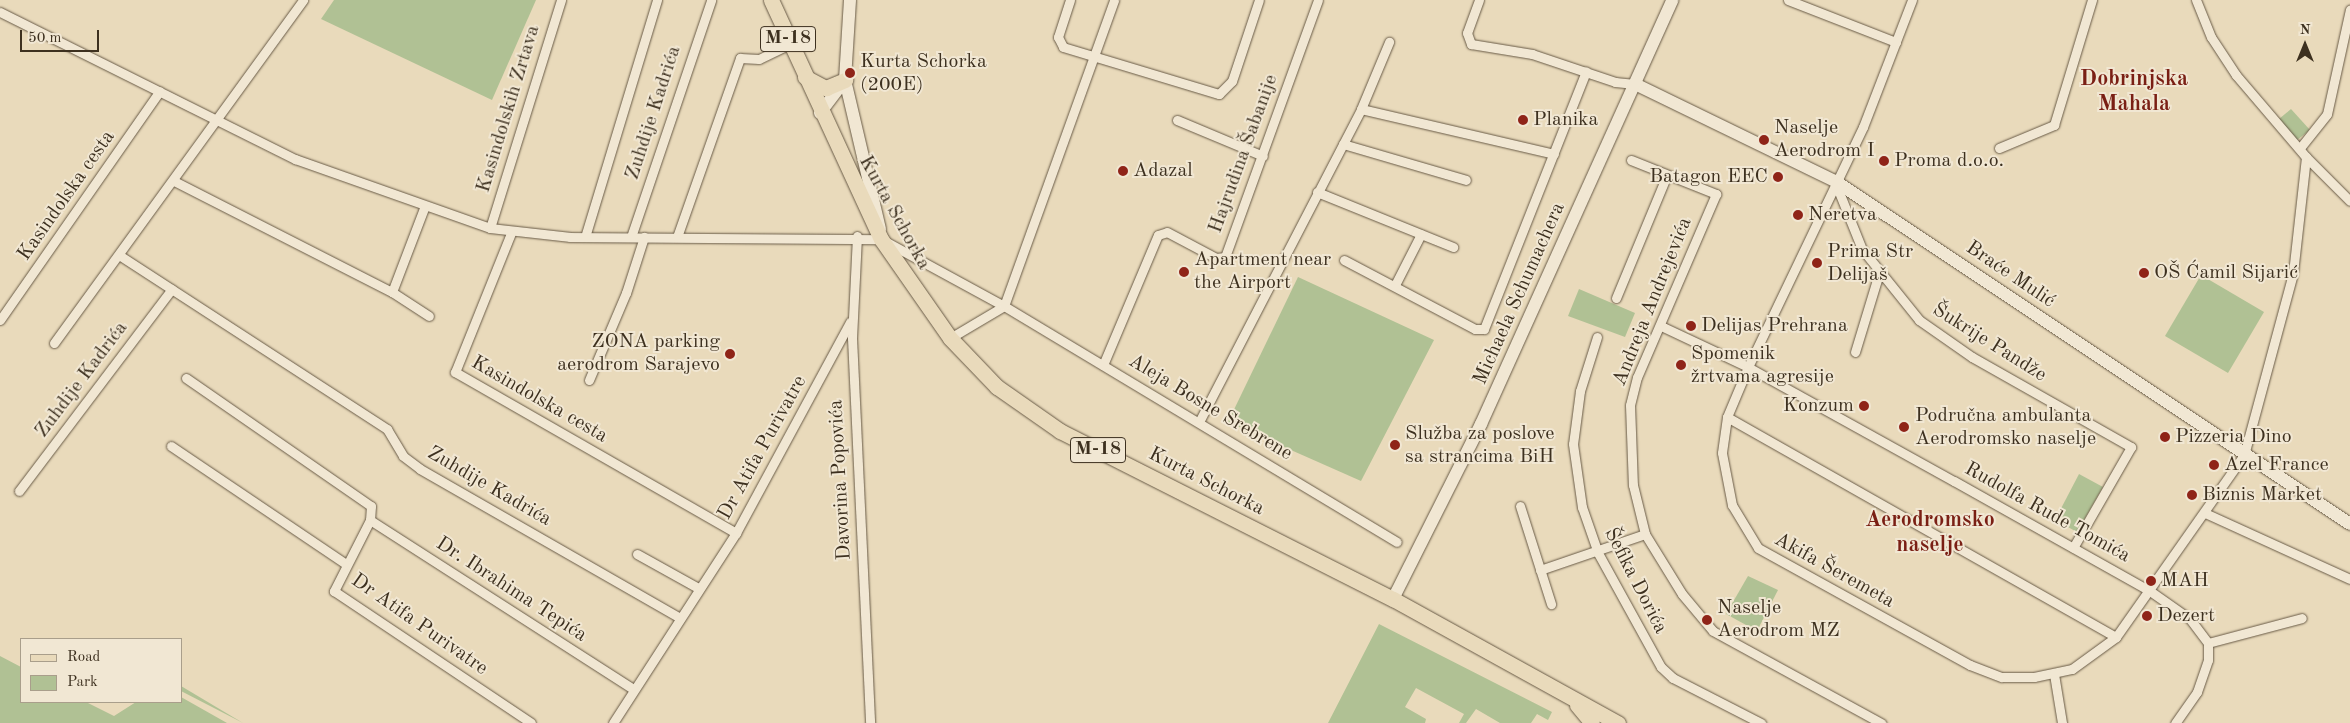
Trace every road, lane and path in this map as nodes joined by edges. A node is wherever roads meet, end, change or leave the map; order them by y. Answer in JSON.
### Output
{"nodes":[{"id":1,"x":303,"y":0,"type":"edge"},
{"id":2,"x":561,"y":0,"type":"edge"},
{"id":3,"x":657,"y":0,"type":"edge"},
{"id":4,"x":710,"y":0,"type":"edge"},
{"id":5,"x":770,"y":0,"type":"edge"},
{"id":6,"x":850,"y":0,"type":"edge"},
{"id":7,"x":1070,"y":0,"type":"edge"},
{"id":8,"x":1114,"y":0,"type":"edge"},
{"id":9,"x":1258,"y":0,"type":"edge"},
{"id":10,"x":1318,"y":0,"type":"edge"},
{"id":11,"x":1478,"y":0,"type":"edge"},
{"id":12,"x":1672,"y":0,"type":"edge"},
{"id":13,"x":1788,"y":0,"type":"edge"},
{"id":14,"x":1912,"y":0,"type":"edge"},
{"id":15,"x":2092,"y":0,"type":"edge"},
{"id":16,"x":2196,"y":0,"type":"edge"},
{"id":17,"x":2350,"y":9,"type":"edge"},
{"id":18,"x":0,"y":12,"type":"edge"},
{"id":19,"x":1389,"y":42,"type":"dead end"},
{"id":20,"x":1896,"y":42,"type":"junction"},
{"id":21,"x":790,"y":44,"type":"junction"},
{"id":22,"x":1095,"y":58,"type":"junction"},
{"id":23,"x":1586,"y":71,"type":"junction"},
{"id":24,"x":805,"y":77,"type":"junction"},
{"id":25,"x":845,"y":80,"type":"junction"},
{"id":26,"x":1635,"y":84,"type":"junction"},
{"id":27,"x":160,"y":90,"type":"junction"},
{"id":28,"x":1361,"y":109,"type":"junction"},
{"id":29,"x":820,"y":113,"type":"junction"},
{"id":30,"x":217,"y":120,"type":"junction"},
{"id":31,"x":1178,"y":120,"type":"dead end"},
{"id":32,"x":1343,"y":144,"type":"junction"},
{"id":33,"x":1998,"y":148,"type":"dead end"},
{"id":34,"x":2300,"y":148,"type":"junction"},
{"id":35,"x":1554,"y":154,"type":"junction"},
{"id":36,"x":1263,"y":156,"type":"junction"},
{"id":37,"x":2306,"y":157,"type":"junction"},
{"id":38,"x":1631,"y":160,"type":"dead end"},
{"id":39,"x":1667,"y":175,"type":"junction"},
{"id":40,"x":1466,"y":180,"type":"dead end"},
{"id":41,"x":174,"y":181,"type":"junction"},
{"id":42,"x":1835,"y":181,"type":"junction"},
{"id":43,"x":1317,"y":192,"type":"junction"},
{"id":44,"x":2350,"y":202,"type":"edge"},
{"id":45,"x":424,"y":208,"type":"junction"},
{"id":46,"x":490,"y":228,"type":"junction"},
{"id":47,"x":511,"y":233,"type":"junction"},
{"id":48,"x":1421,"y":234,"type":"junction"},
{"id":49,"x":857,"y":236,"type":"junction"},
{"id":50,"x":584,"y":237,"type":"junction"},
{"id":51,"x":631,"y":237,"type":"junction"},
{"id":52,"x":644,"y":237,"type":"junction"},
{"id":53,"x":677,"y":237,"type":"junction"},
{"id":54,"x":881,"y":239,"type":"junction"},
{"id":55,"x":1453,"y":247,"type":"dead end"},
{"id":56,"x":119,"y":256,"type":"junction"},
{"id":57,"x":1344,"y":260,"type":"dead end"},
{"id":58,"x":1879,"y":273,"type":"junction"},
{"id":59,"x":1395,"y":285,"type":"junction"},
{"id":60,"x":172,"y":289,"type":"junction"},
{"id":61,"x":392,"y":292,"type":"junction"},
{"id":62,"x":1616,"y":298,"type":"dead end"},
{"id":63,"x":1004,"y":306,"type":"junction"},
{"id":64,"x":429,"y":316,"type":"dead end"},
{"id":65,"x":851,"y":319,"type":"junction"},
{"id":66,"x":0,"y":320,"type":"edge"},
{"id":67,"x":1661,"y":326,"type":"junction"},
{"id":68,"x":1597,"y":337,"type":"dead end"},
{"id":69,"x":950,"y":338,"type":"junction"},
{"id":70,"x":54,"y":343,"type":"dead end"},
{"id":71,"x":1855,"y":352,"type":"dead end"},
{"id":72,"x":1103,"y":365,"type":"junction"},
{"id":73,"x":1748,"y":367,"type":"junction"},
{"id":74,"x":186,"y":378,"type":"dead end"},
{"id":75,"x":589,"y":380,"type":"dead end"},
{"id":76,"x":1727,"y":419,"type":"junction"},
{"id":77,"x":1199,"y":422,"type":"junction"},
{"id":78,"x":171,"y":446,"type":"dead end"},
{"id":79,"x":2244,"y":455,"type":"junction"},
{"id":80,"x":19,"y":491,"type":"dead end"},
{"id":81,"x":1520,"y":506,"type":"dead end"},
{"id":82,"x":2205,"y":512,"type":"junction"},
{"id":83,"x":370,"y":520,"type":"junction"},
{"id":84,"x":2350,"y":524,"type":"edge"},
{"id":85,"x":736,"y":533,"type":"junction"},
{"id":86,"x":1644,"y":534,"type":"junction"},
{"id":87,"x":1396,"y":542,"type":"dead end"},
{"id":88,"x":2073,"y":548,"type":"junction"},
{"id":89,"x":1598,"y":553,"type":"junction"},
{"id":90,"x":637,"y":554,"type":"dead end"},
{"id":91,"x":346,"y":564,"type":"junction"},
{"id":92,"x":1540,"y":570,"type":"junction"},
{"id":93,"x":2350,"y":579,"type":"edge"},
{"id":94,"x":698,"y":588,"type":"junction"},
{"id":95,"x":2150,"y":591,"type":"junction"},
{"id":96,"x":1393,"y":599,"type":"junction"},
{"id":97,"x":1551,"y":604,"type":"dead end"},
{"id":98,"x":678,"y":617,"type":"junction"},
{"id":99,"x":2302,"y":618,"type":"dead end"},
{"id":100,"x":2116,"y":637,"type":"junction"},
{"id":101,"x":2208,"y":643,"type":"junction"},
{"id":102,"x":2054,"y":674,"type":"junction"},
{"id":103,"x":633,"y":689,"type":"junction"},
{"id":104,"x":1571,"y":698,"type":"junction"},
{"id":105,"x":1614,"y":722,"type":"edge"},
{"id":106,"x":531,"y":723,"type":"edge"},
{"id":107,"x":613,"y":723,"type":"edge"},
{"id":108,"x":870,"y":723,"type":"edge"},
{"id":109,"x":1592,"y":723,"type":"edge"},
{"id":110,"x":1761,"y":723,"type":"edge"},
{"id":111,"x":1881,"y":723,"type":"edge"},
{"id":112,"x":2062,"y":723,"type":"edge"},
{"id":113,"x":2175,"y":723,"type":"edge"}],
"edges":[{"from":1,"to":30,"type":"street"},
{"from":2,"to":46,"type":"street","name":"Kasindolskih Zrtava"},
{"from":3,"to":50,"type":"street"},
{"from":4,"to":51,"type":"street","name":"Zuhdije Kadrića"},
{"from":5,"to":21,"type":"main road","name":"Kurta Schorka","number":"M-18"},
{"from":6,"to":25,"type":"street"},
{"from":7,"to":22,"type":"street"},
{"from":8,"to":22,"type":"street"},
{"from":9,"to":22,"type":"street"},
{"from":10,"to":36,"type":"street","name":"Hajrudina Šabanije"},
{"from":11,"to":23,"type":"street"},
{"from":12,"to":26,"type":"street","name":"Michaela Schumachera"},
{"from":13,"to":20,"type":"street"},
{"from":14,"to":20,"type":"street","name":"Akifa Šeremeta"},
{"from":15,"to":33,"type":"street"},
{"from":16,"to":34,"type":"street"},
{"from":17,"to":34,"type":"street"},
{"from":18,"to":27,"type":"street"},
{"from":19,"to":28,"type":"street"},
{"from":20,"to":42,"type":"street","name":"Akifa Šeremeta"},
{"from":21,"to":24,"type":"main road","name":"Kurta Schorka","number":"M-18"},
{"from":21,"to":53,"type":"street"},
{"from":22,"to":63,"type":"street"},
{"from":23,"to":26,"type":"street"},
{"from":23,"to":35,"type":"street"},
{"from":24,"to":25,"type":"main road"},
{"from":24,"to":29,"type":"main road","name":"Kurta Schorka","number":"M-18"},
{"from":25,"to":29,"type":"street"},
{"from":25,"to":54,"type":"street"},
{"from":26,"to":42,"type":"street","name":"Braće Mulić"},
{"from":26,"to":96,"type":"street","name":"Michaela Schumachera"},
{"from":27,"to":30,"type":"street"},
{"from":27,"to":66,"type":"street","name":"Kasindolska cesta"},
{"from":28,"to":32,"type":"street"},
{"from":28,"to":35,"type":"street"},
{"from":29,"to":54,"type":"main road","name":"Kurta Schorka","number":"M-18"},
{"from":30,"to":41,"type":"street"},
{"from":30,"to":45,"type":"street"},
{"from":31,"to":36,"type":"street"},
{"from":32,"to":40,"type":"street"},
{"from":32,"to":43,"type":"street"},
{"from":34,"to":37,"type":"street"},
{"from":35,"to":59,"type":"street"},
{"from":36,"to":72,"type":"street","name":"Hajrudina Šabanije"},
{"from":37,"to":44,"type":"street"},
{"from":37,"to":79,"type":"street","name":"Akifa Šeremeta"},
{"from":38,"to":39,"type":"street","name":"Andreja Andrejevića"},
{"from":39,"to":62,"type":"street"},
{"from":39,"to":67,"type":"street","name":"Andreja Andrejevića"},
{"from":41,"to":56,"type":"street"},
{"from":41,"to":61,"type":"street"},
{"from":42,"to":58,"type":"street","name":"Šukrije Pandže"},
{"from":42,"to":73,"type":"street","name":"Akifa Šeremeta"},
{"from":42,"to":79,"type":"street","name":"Braće Mulić"},
{"from":43,"to":48,"type":"street"},
{"from":43,"to":77,"type":"street"},
{"from":45,"to":46,"type":"street"},
{"from":45,"to":61,"type":"street"},
{"from":46,"to":47,"type":"street"},
{"from":47,"to":50,"type":"street"},
{"from":47,"to":85,"type":"street","name":"Kasindolska cesta"},
{"from":48,"to":55,"type":"street"},
{"from":48,"to":59,"type":"street"},
{"from":49,"to":53,"type":"street"},
{"from":49,"to":54,"type":"street"},
{"from":49,"to":65,"type":"street","name":"Davorina Popovića"},
{"from":50,"to":51,"type":"street"},
{"from":51,"to":52,"type":"street"},
{"from":52,"to":53,"type":"street"},
{"from":52,"to":75,"type":"street"},
{"from":54,"to":63,"type":"street","name":"Aleja Bosne Srebrene"},
{"from":54,"to":69,"type":"main road","name":"Kurta Schorka","number":"M-18"},
{"from":56,"to":60,"type":"street","name":"Zuhdije Kadrića"},
{"from":56,"to":70,"type":"street"},
{"from":57,"to":59,"type":"street"},
{"from":58,"to":71,"type":"street"},
{"from":58,"to":88,"type":"street","name":"Šukrije Pandže"},
{"from":60,"to":80,"type":"street","name":"Zuhdije Kadrića"},
{"from":60,"to":98,"type":"street","name":"Zuhdije Kadrića"},
{"from":61,"to":64,"type":"street"},
{"from":63,"to":69,"type":"street"},
{"from":63,"to":72,"type":"street","name":"Aleja Bosne Srebrene"},
{"from":65,"to":85,"type":"street","name":"Dr Atifa Purivatre"},
{"from":65,"to":108,"type":"street","name":"Davorina Popovića"},
{"from":67,"to":73,"type":"street","name":"Rudolfa Rude Tomića"},
{"from":67,"to":86,"type":"street","name":"Andreja Andrejevića"},
{"from":68,"to":89,"type":"street","name":"Šefika Dorića"},
{"from":69,"to":96,"type":"main road","name":"Kurta Schorka","number":"M-18"},
{"from":72,"to":77,"type":"street","name":"Aleja Bosne Srebrene"},
{"from":73,"to":76,"type":"street","name":"Akifa Šeremeta"},
{"from":73,"to":88,"type":"street","name":"Rudolfa Rude Tomića"},
{"from":74,"to":83,"type":"street"},
{"from":76,"to":100,"type":"street"},
{"from":76,"to":102,"type":"street","name":"Akifa Šeremeta"},
{"from":77,"to":87,"type":"street","name":"Aleja Bosne Srebrene"},
{"from":78,"to":91,"type":"street","name":"Dr Atifa Purivatre"},
{"from":79,"to":82,"type":"street","name":"Akifa Šeremeta"},
{"from":79,"to":84,"type":"street","name":"Braće Mulić"},
{"from":81,"to":92,"type":"street"},
{"from":82,"to":93,"type":"street"},
{"from":82,"to":95,"type":"street","name":"Akifa Šeremeta"},
{"from":83,"to":91,"type":"street"},
{"from":83,"to":103,"type":"street","name":"Dr. Ibrahima Tepića"},
{"from":85,"to":94,"type":"street","name":"Dr Atifa Purivatre"},
{"from":86,"to":89,"type":"street"},
{"from":86,"to":111,"type":"street","name":"Andreja Andrejevića"},
{"from":88,"to":95,"type":"street","name":"Rudolfa Rude Tomića"},
{"from":89,"to":92,"type":"street"},
{"from":89,"to":110,"type":"street","name":"Šefika Dorića"},
{"from":90,"to":94,"type":"street"},
{"from":91,"to":106,"type":"street","name":"Dr Atifa Purivatre"},
{"from":92,"to":97,"type":"street"},
{"from":94,"to":98,"type":"street","name":"Dr Atifa Purivatre"},
{"from":95,"to":100,"type":"street","name":"Akifa Šeremeta"},
{"from":95,"to":101,"type":"street"},
{"from":96,"to":104,"type":"main road","name":"Kurta Schorka","number":"M-18"},
{"from":98,"to":103,"type":"street","name":"Dr Atifa Purivatre"},
{"from":99,"to":101,"type":"street"},
{"from":100,"to":102,"type":"street","name":"Akifa Šeremeta"},
{"from":101,"to":113,"type":"street"},
{"from":102,"to":112,"type":"street"},
{"from":103,"to":107,"type":"street","name":"Dr Atifa Purivatre"},
{"from":104,"to":105,"type":"main road","name":"Kurta Schorka","number":"M-18"},
{"from":104,"to":109,"type":"main road"}]}
